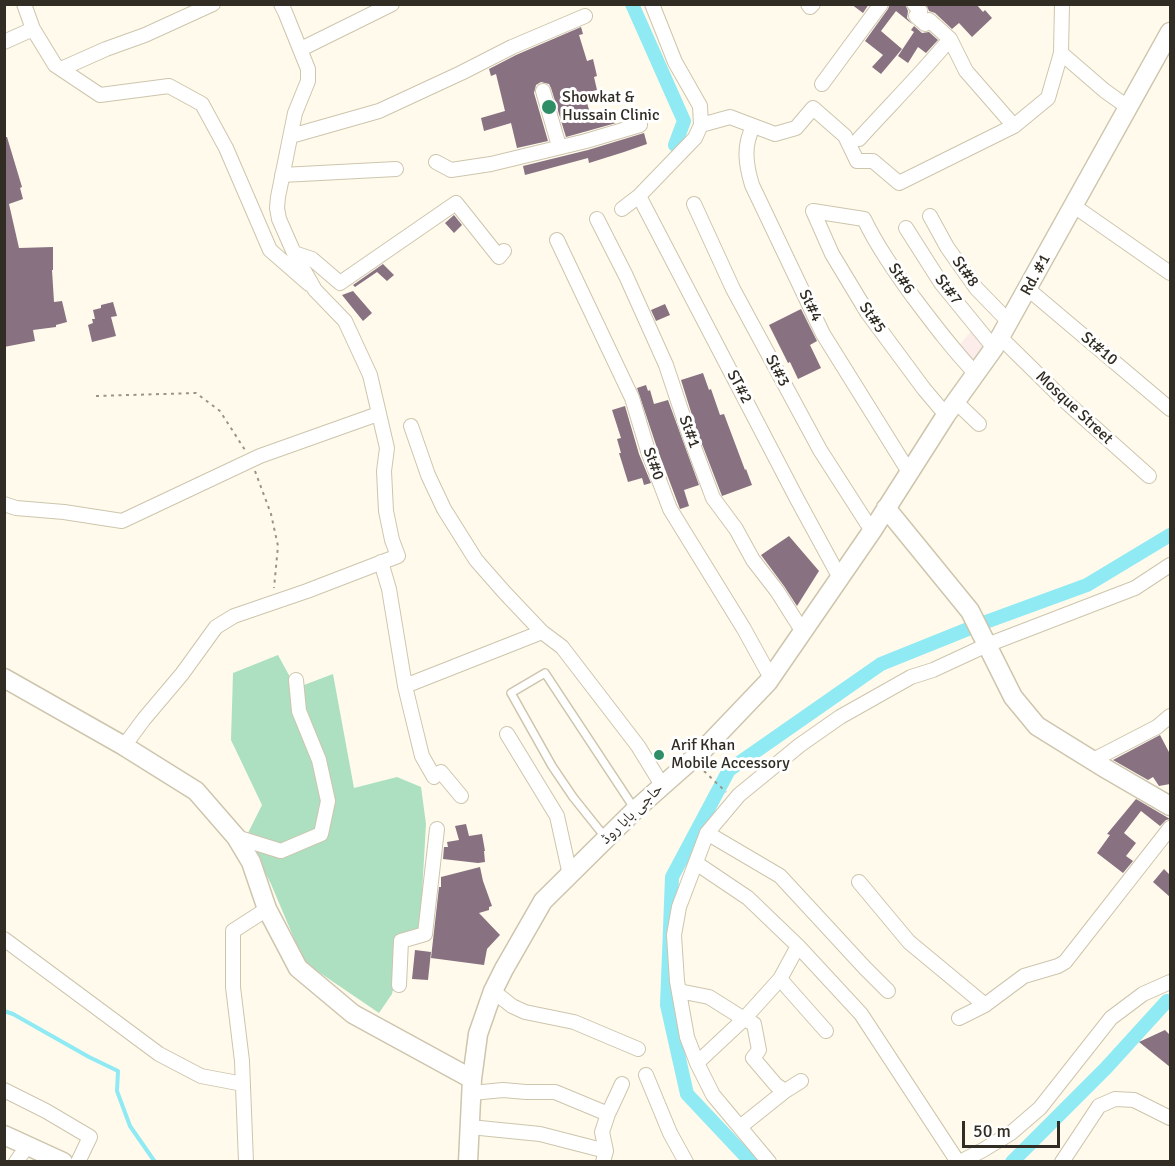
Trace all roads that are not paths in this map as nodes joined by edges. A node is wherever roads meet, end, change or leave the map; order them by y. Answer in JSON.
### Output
{"nodes":[{"id":1,"x":24,"y":4,"type":"edge"},
{"id":2,"x":213,"y":4,"type":"edge"},
{"id":3,"x":280,"y":4,"type":"edge"},
{"id":4,"x":392,"y":4,"type":"edge"},
{"id":5,"x":652,"y":4,"type":"edge"},
{"id":6,"x":808,"y":4,"type":"edge"},
{"id":7,"x":813,"y":4,"type":"edge"},
{"id":8,"x":881,"y":4,"type":"edge"},
{"id":9,"x":914,"y":4,"type":"edge"},
{"id":10,"x":1062,"y":4,"type":"edge"},
{"id":11,"x":585,"y":15,"type":"dead end"},
{"id":12,"x":33,"y":29,"type":"junction"},
{"id":13,"x":1170,"y":32,"type":"edge"},
{"id":14,"x":950,"y":39,"type":"junction"},
{"id":15,"x":4,"y":42,"type":"edge"},
{"id":16,"x":301,"y":49,"type":"junction"},
{"id":17,"x":1061,"y":53,"type":"junction"},
{"id":18,"x":62,"y":69,"type":"junction"},
{"id":19,"x":822,"y":84,"type":"dead end"},
{"id":20,"x":543,"y":90,"type":"dead end"},
{"id":21,"x":1129,"y":108,"type":"junction"},
{"id":22,"x":640,"y":125,"type":"dead end"},
{"id":23,"x":701,"y":126,"type":"junction"},
{"id":24,"x":1014,"y":126,"type":"junction"},
{"id":25,"x":753,"y":127,"type":"junction"},
{"id":26,"x":291,"y":136,"type":"junction"},
{"id":27,"x":860,"y":139,"type":"dead end"},
{"id":28,"x":559,"y":146,"type":"junction"},
{"id":29,"x":436,"y":162,"type":"dead end"},
{"id":30,"x":396,"y":169,"type":"dead end"},
{"id":31,"x":282,"y":175,"type":"junction"},
{"id":32,"x":639,"y":195,"type":"junction"},
{"id":33,"x":694,"y":204,"type":"dead end"},
{"id":34,"x":1074,"y":206,"type":"junction"},
{"id":35,"x":622,"y":209,"type":"dead end"},
{"id":36,"x":813,"y":211,"type":"joint"},
{"id":37,"x":930,"y":216,"type":"dead end"},
{"id":38,"x":597,"y":219,"type":"dead end"},
{"id":39,"x":906,"y":228,"type":"dead end"},
{"id":40,"x":557,"y":240,"type":"dead end"},
{"id":41,"x":504,"y":251,"type":"dead end"},
{"id":42,"x":294,"y":253,"type":"junction"},
{"id":43,"x":1170,"y":273,"type":"edge"},
{"id":44,"x":1028,"y":289,"type":"junction"},
{"id":45,"x":315,"y":290,"type":"junction"},
{"id":46,"x":1001,"y":336,"type":"junction"},
{"id":47,"x":976,"y":374,"type":"junction"},
{"id":48,"x":951,"y":409,"type":"junction"},
{"id":49,"x":1170,"y":409,"type":"edge"},
{"id":50,"x":378,"y":414,"type":"junction"},
{"id":51,"x":979,"y":424,"type":"dead end"},
{"id":52,"x":411,"y":426,"type":"dead end"},
{"id":53,"x":909,"y":472,"type":"junction"},
{"id":54,"x":1149,"y":476,"type":"dead end"},
{"id":55,"x":4,"y":504,"type":"edge"},
{"id":56,"x":886,"y":508,"type":"junction"},
{"id":57,"x":872,"y":531,"type":"junction"},
{"id":58,"x":381,"y":562,"type":"junction"},
{"id":59,"x":1170,"y":566,"type":"edge"},
{"id":60,"x":840,"y":578,"type":"junction"},
{"id":61,"x":542,"y":632,"type":"junction"},
{"id":62,"x":803,"y":632,"type":"junction"},
{"id":63,"x":986,"y":643,"type":"junction"},
{"id":64,"x":4,"y":678,"type":"edge"},
{"id":65,"x":771,"y":678,"type":"junction"},
{"id":66,"x":296,"y":680,"type":"dead end"},
{"id":67,"x":405,"y":686,"type":"junction"},
{"id":68,"x":1170,"y":716,"type":"edge"},
{"id":69,"x":507,"y":734,"type":"dead end"},
{"id":70,"x":124,"y":746,"type":"junction"},
{"id":71,"x":1093,"y":760,"type":"junction"},
{"id":72,"x":662,"y":785,"type":"junction"},
{"id":73,"x":461,"y":796,"type":"dead end"},
{"id":74,"x":1170,"y":806,"type":"edge"},
{"id":75,"x":635,"y":810,"type":"junction"},
{"id":76,"x":1170,"y":828,"type":"edge"},
{"id":77,"x":437,"y":829,"type":"dead end"},
{"id":78,"x":707,"y":833,"type":"junction"},
{"id":79,"x":236,"y":837,"type":"junction"},
{"id":80,"x":606,"y":839,"type":"junction"},
{"id":81,"x":696,"y":863,"type":"junction"},
{"id":82,"x":570,"y":875,"type":"junction"},
{"id":83,"x":859,"y":882,"type":"dead end"},
{"id":84,"x":267,"y":909,"type":"junction"},
{"id":85,"x":4,"y":939,"type":"edge"},
{"id":86,"x":798,"y":946,"type":"junction"},
{"id":87,"x":780,"y":979,"type":"junction"},
{"id":88,"x":1170,"y":982,"type":"edge"},
{"id":89,"x":399,"y":985,"type":"dead end"},
{"id":90,"x":493,"y":991,"type":"junction"},
{"id":91,"x":679,"y":991,"type":"junction"},
{"id":92,"x":888,"y":991,"type":"dead end"},
{"id":93,"x":985,"y":1005,"type":"junction"},
{"id":94,"x":959,"y":1018,"type":"dead end"},
{"id":95,"x":744,"y":1019,"type":"junction"},
{"id":96,"x":826,"y":1031,"type":"dead end"},
{"id":97,"x":638,"y":1049,"type":"dead end"},
{"id":98,"x":697,"y":1063,"type":"junction"},
{"id":99,"x":646,"y":1075,"type":"dead end"},
{"id":100,"x":801,"y":1081,"type":"dead end"},
{"id":101,"x":243,"y":1084,"type":"junction"},
{"id":102,"x":622,"y":1084,"type":"dead end"},
{"id":103,"x":472,"y":1086,"type":"junction"},
{"id":104,"x":4,"y":1090,"type":"edge"},
{"id":105,"x":785,"y":1091,"type":"junction"},
{"id":106,"x":608,"y":1114,"type":"junction"},
{"id":107,"x":1170,"y":1118,"type":"edge"},
{"id":108,"x":470,"y":1127,"type":"junction"},
{"id":109,"x":740,"y":1127,"type":"junction"},
{"id":110,"x":4,"y":1135,"type":"edge"},
{"id":111,"x":27,"y":1145,"type":"junction"},
{"id":112,"x":604,"y":1156,"type":"edge"},
{"id":113,"x":16,"y":1161,"type":"edge"},
{"id":114,"x":63,"y":1161,"type":"edge"},
{"id":115,"x":78,"y":1161,"type":"edge"},
{"id":116,"x":246,"y":1161,"type":"edge"},
{"id":117,"x":468,"y":1161,"type":"edge"},
{"id":118,"x":686,"y":1161,"type":"edge"},
{"id":119,"x":769,"y":1161,"type":"edge"},
{"id":120,"x":959,"y":1161,"type":"edge"},
{"id":121,"x":1062,"y":1161,"type":"edge"}],
"edges":[{"from":1,"to":12,"type":"street"},
{"from":2,"to":18,"type":"street"},
{"from":3,"to":16,"type":"street"},
{"from":4,"to":16,"type":"street"},
{"from":5,"to":23,"type":"street"},
{"from":6,"to":7,"type":"street"},
{"from":8,"to":19,"type":"street"},
{"from":9,"to":14,"type":"street"},
{"from":10,"to":17,"type":"street"},
{"from":11,"to":26,"type":"street"},
{"from":12,"to":15,"type":"street"},
{"from":12,"to":18,"type":"street"},
{"from":13,"to":21,"type":"main road","name":"Rd. #1"},
{"from":14,"to":24,"type":"street"},
{"from":14,"to":27,"type":"street"},
{"from":16,"to":26,"type":"street"},
{"from":17,"to":21,"type":"street"},
{"from":17,"to":24,"type":"street"},
{"from":18,"to":45,"type":"street"},
{"from":20,"to":28,"type":"street"},
{"from":21,"to":34,"type":"main road","name":"Rd. #1"},
{"from":22,"to":28,"type":"street"},
{"from":23,"to":25,"type":"street"},
{"from":23,"to":32,"type":"street"},
{"from":24,"to":25,"type":"street"},
{"from":25,"to":53,"type":"street","name":"St#4"},
{"from":26,"to":31,"type":"street"},
{"from":28,"to":29,"type":"street"},
{"from":30,"to":31,"type":"street"},
{"from":31,"to":42,"type":"street"},
{"from":32,"to":35,"type":"street"},
{"from":32,"to":60,"type":"street","name":"ST#2"},
{"from":33,"to":57,"type":"street","name":"St#3"},
{"from":34,"to":43,"type":"street"},
{"from":34,"to":44,"type":"main road","name":"Rd. #1"},
{"from":36,"to":47,"type":"street","name":"St#6"},
{"from":36,"to":48,"type":"street","name":"St#5"},
{"from":37,"to":46,"type":"street","name":"St#8"},
{"from":38,"to":62,"type":"street","name":"St#1"},
{"from":39,"to":46,"type":"street","name":"St#7"},
{"from":40,"to":65,"type":"street","name":"St#0"},
{"from":41,"to":42,"type":"street"},
{"from":42,"to":45,"type":"street"},
{"from":44,"to":46,"type":"main road","name":"Rd. #1"},
{"from":44,"to":49,"type":"street","name":"St#10"},
{"from":45,"to":50,"type":"street"},
{"from":46,"to":47,"type":"main road","name":"Rd. #1"},
{"from":46,"to":54,"type":"street","name":"Mosque Street"},
{"from":47,"to":48,"type":"main road","name":"Rd. #1"},
{"from":48,"to":51,"type":"street","name":"St#5"},
{"from":48,"to":53,"type":"main road","name":"Rd. #1"},
{"from":50,"to":55,"type":"street"},
{"from":50,"to":58,"type":"street"},
{"from":52,"to":61,"type":"street"},
{"from":53,"to":56,"type":"main road","name":"Rd. #1"},
{"from":56,"to":57,"type":"main road","name":"حاجی بابا روڈ"},
{"from":56,"to":63,"type":"main road"},
{"from":57,"to":60,"type":"main road","name":"حاجی بابا روڈ"},
{"from":58,"to":67,"type":"street"},
{"from":58,"to":70,"type":"street"},
{"from":59,"to":63,"type":"street"},
{"from":60,"to":62,"type":"main road","name":"حاجی بابا روڈ"},
{"from":61,"to":67,"type":"street"},
{"from":61,"to":72,"type":"street"},
{"from":62,"to":65,"type":"main road","name":"حاجی بابا روڈ"},
{"from":63,"to":71,"type":"main road"},
{"from":63,"to":78,"type":"street"},
{"from":64,"to":70,"type":"main road"},
{"from":65,"to":72,"type":"main road","name":"حاجی بابا روڈ"},
{"from":66,"to":79,"type":"street"},
{"from":67,"to":73,"type":"street"},
{"from":68,"to":71,"type":"street"},
{"from":69,"to":82,"type":"street"},
{"from":70,"to":79,"type":"main road"},
{"from":71,"to":74,"type":"main road"},
{"from":72,"to":75,"type":"main road","name":"حاجی بابا روڈ"},
{"from":75,"to":80,"type":"main road","name":"حاجی بابا روڈ"},
{"from":75,"to":80,"type":"lane"},
{"from":76,"to":93,"type":"street"},
{"from":77,"to":89,"type":"street"},
{"from":78,"to":81,"type":"street"},
{"from":78,"to":92,"type":"street"},
{"from":79,"to":84,"type":"main road"},
{"from":80,"to":82,"type":"main road","name":"حاجی بابا روڈ"},
{"from":81,"to":86,"type":"street"},
{"from":81,"to":91,"type":"street"},
{"from":82,"to":90,"type":"main road","name":"حاجی بابا روڈ"},
{"from":83,"to":93,"type":"street"},
{"from":84,"to":101,"type":"street"},
{"from":84,"to":103,"type":"main road"},
{"from":85,"to":101,"type":"street"},
{"from":86,"to":87,"type":"street"},
{"from":86,"to":120,"type":"street"},
{"from":87,"to":95,"type":"street"},
{"from":87,"to":96,"type":"street"},
{"from":88,"to":120,"type":"street"},
{"from":90,"to":97,"type":"street"},
{"from":90,"to":103,"type":"main road","name":"حاجی بابا روڈ"},
{"from":91,"to":95,"type":"street"},
{"from":91,"to":98,"type":"street"},
{"from":93,"to":94,"type":"street"},
{"from":95,"to":98,"type":"street"},
{"from":95,"to":105,"type":"street"},
{"from":98,"to":109,"type":"street"},
{"from":99,"to":118,"type":"street"},
{"from":100,"to":105,"type":"street"},
{"from":101,"to":116,"type":"street"},
{"from":102,"to":106,"type":"street"},
{"from":103,"to":106,"type":"street"},
{"from":103,"to":108,"type":"main road","name":"حاجی بابا روڈ"},
{"from":104,"to":115,"type":"street"},
{"from":105,"to":109,"type":"street"},
{"from":106,"to":112,"type":"street"},
{"from":107,"to":121,"type":"street"},
{"from":108,"to":112,"type":"street"},
{"from":108,"to":117,"type":"main road","name":"حاجی بابا روڈ"},
{"from":109,"to":119,"type":"street"},
{"from":110,"to":111,"type":"main road"},
{"from":111,"to":113,"type":"street"},
{"from":111,"to":114,"type":"main road"}]}
